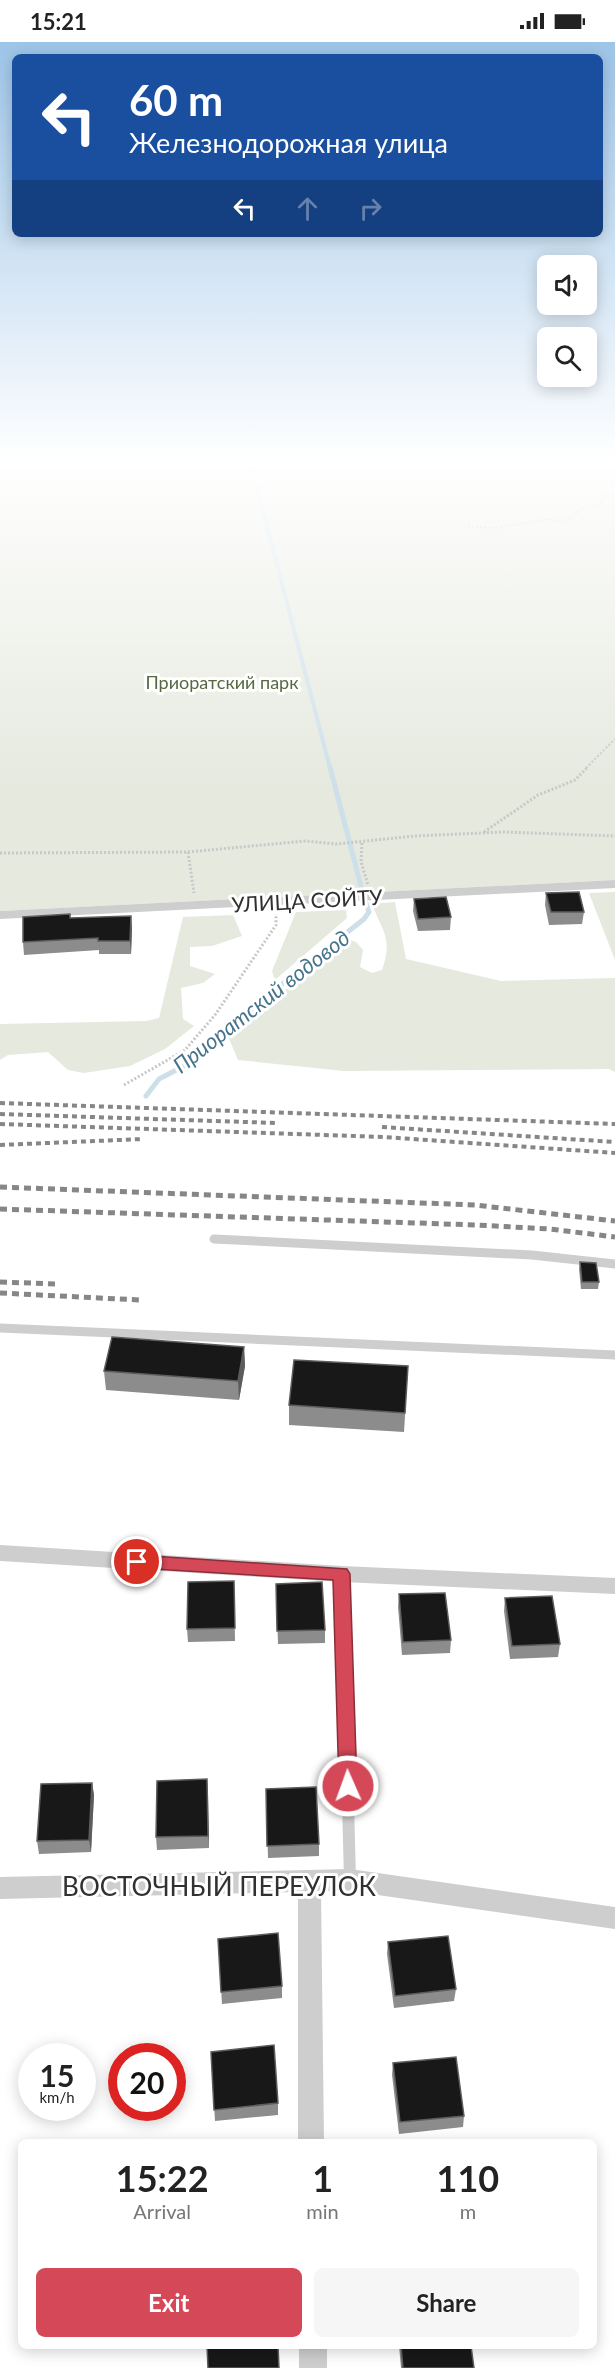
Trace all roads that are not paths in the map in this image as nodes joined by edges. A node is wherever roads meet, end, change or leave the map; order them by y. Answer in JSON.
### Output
{"nodes":[{"id":1,"x":615,"y":884,"type":"edge"},
{"id":2,"x":0,"y":915,"type":"edge"},
{"id":3,"x":214,"y":1239,"type":"dead end"},
{"id":4,"x":615,"y":1264,"type":"edge"},
{"id":5,"x":0,"y":1328,"type":"edge"},
{"id":6,"x":615,"y":1355,"type":"edge"},
{"id":7,"x":0,"y":1553,"type":"edge"},
{"id":8,"x":342,"y":1574,"type":"junction"},
{"id":9,"x":615,"y":1586,"type":"edge"},
{"id":10,"x":350,"y":1880,"type":"junction"},
{"id":11,"x":309,"y":1882,"type":"junction"},
{"id":12,"x":0,"y":1888,"type":"edge"},
{"id":13,"x":615,"y":1918,"type":"edge"},
{"id":14,"x":311,"y":2139,"type":"edge"},
{"id":15,"x":313,"y":2349,"type":"edge"},
{"id":16,"x":313,"y":2368,"type":"edge"}],
"edges":[{"from":1,"to":2,"type":"street","name":"УЛИЦА СОЙТУ"},
{"from":3,"to":4,"type":"lane"},
{"from":5,"to":6,"type":"lane"},
{"from":7,"to":8,"type":"street"},
{"from":8,"to":9,"type":"street"},
{"from":8,"to":10,"type":"lane"},
{"from":10,"to":11,"type":"street","name":"ВОСТОЧНЫЙ ПЕРЕУЛОК"},
{"from":10,"to":13,"type":"street","name":"ВОСТОЧНЫЙ ПЕРЕУЛОК"},
{"from":11,"to":12,"type":"street","name":"ВОСТОЧНЫЙ ПЕРЕУЛОК"},
{"from":11,"to":14,"type":"street"},
{"from":15,"to":16,"type":"street"}]}
